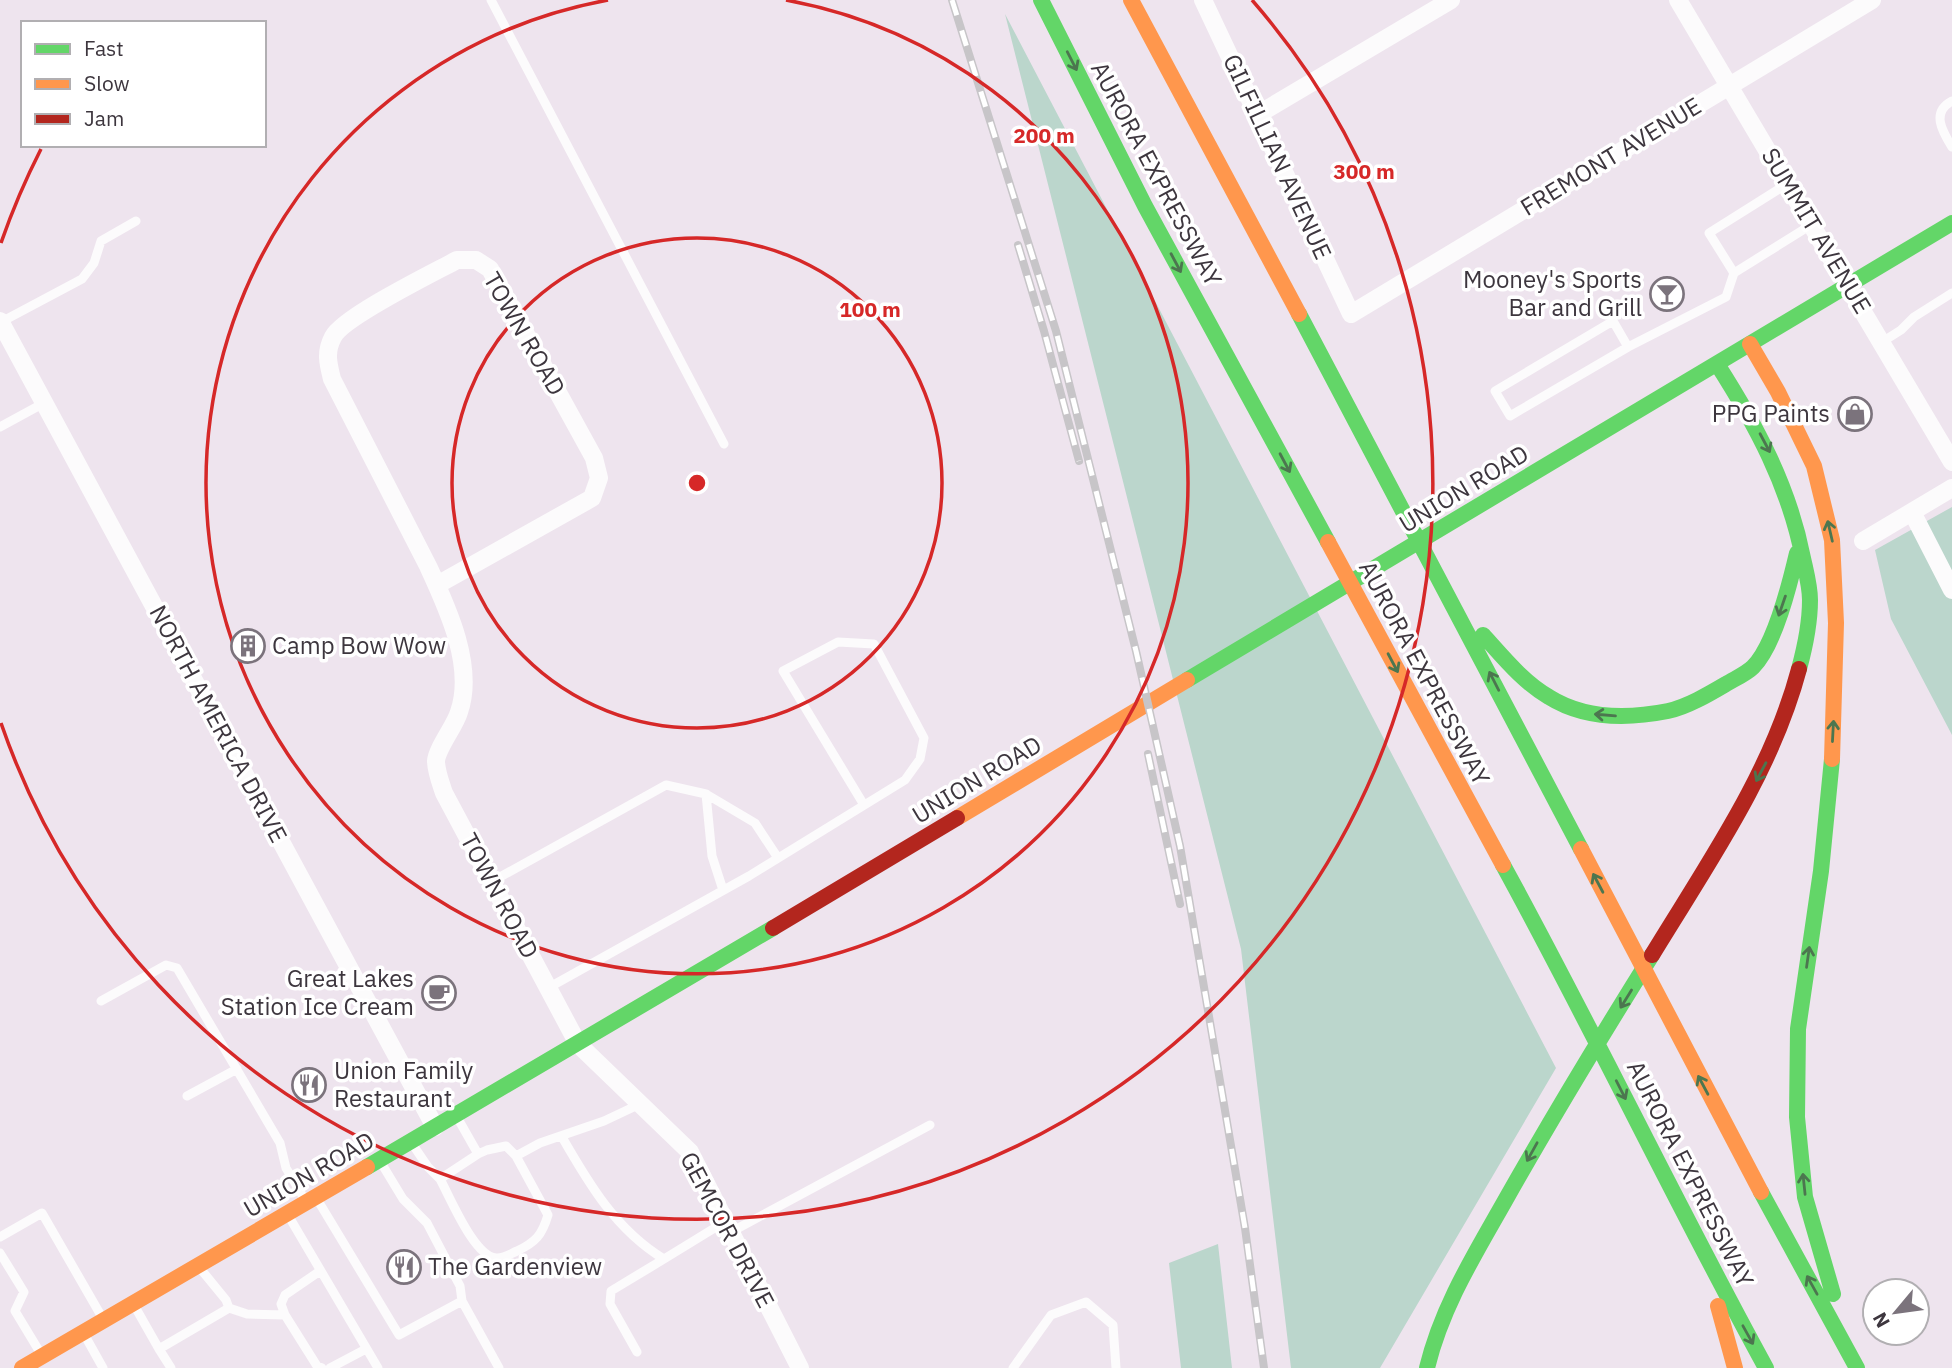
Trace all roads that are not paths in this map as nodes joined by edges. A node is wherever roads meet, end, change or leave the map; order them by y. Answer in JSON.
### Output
{"nodes":[{"id":1,"x":491,"y":0,"type":"edge"},
{"id":2,"x":1041,"y":0,"type":"edge"},
{"id":3,"x":1131,"y":0,"type":"edge"},
{"id":4,"x":1203,"y":0,"type":"edge"},
{"id":5,"x":1451,"y":0,"type":"edge"},
{"id":6,"x":1678,"y":0,"type":"edge"},
{"id":7,"x":1872,"y":0,"type":"edge"},
{"id":8,"x":1730,"y":85,"type":"junction"},
{"id":9,"x":1952,"y":101,"type":"edge"},
{"id":10,"x":1257,"y":115,"type":"junction"},
{"id":11,"x":1952,"y":147,"type":"edge"},
{"id":12,"x":1787,"y":184,"type":"junction"},
{"id":13,"x":136,"y":221,"type":"dead end"},
{"id":14,"x":1811,"y":225,"type":"junction"},
{"id":15,"x":1950,"y":229,"type":"edge"},
{"id":16,"x":1734,"y":274,"type":"junction"},
{"id":17,"x":1848,"y":285,"type":"junction"},
{"id":18,"x":1952,"y":293,"type":"edge"},
{"id":19,"x":1351,"y":314,"type":"joint"},
{"id":20,"x":0,"y":322,"type":"edge"},
{"id":21,"x":1882,"y":342,"type":"junction"},
{"id":22,"x":1750,"y":344,"type":"junction"},
{"id":23,"x":1628,"y":347,"type":"junction"},
{"id":24,"x":1717,"y":364,"type":"junction"},
{"id":25,"x":44,"y":403,"type":"junction"},
{"id":26,"x":0,"y":427,"type":"edge"},
{"id":27,"x":724,"y":444,"type":"dead end"},
{"id":28,"x":1952,"y":462,"type":"edge"},
{"id":29,"x":1952,"y":488,"type":"edge"},
{"id":30,"x":1912,"y":512,"type":"junction"},
{"id":31,"x":1800,"y":541,"type":"junction"},
{"id":32,"x":1863,"y":541,"type":"dead end"},
{"id":33,"x":437,"y":585,"type":"junction"},
{"id":34,"x":1952,"y":590,"type":"edge"},
{"id":35,"x":1453,"y":603,"type":"junction"},
{"id":36,"x":1836,"y":623,"type":"junction"},
{"id":37,"x":1818,"y":684,"type":"dead end"},
{"id":38,"x":706,"y":794,"type":"junction"},
{"id":39,"x":864,"y":805,"type":"junction"},
{"id":40,"x":778,"y":858,"type":"junction"},
{"id":41,"x":491,"y":882,"type":"junction"},
{"id":42,"x":723,"y":891,"type":"junction"},
{"id":43,"x":1664,"y":974,"type":"dead end"},
{"id":44,"x":548,"y":988,"type":"junction"},
{"id":45,"x":101,"y":1001,"type":"dead end"},
{"id":46,"x":1643,"y":1008,"type":"dead end"},
{"id":47,"x":578,"y":1044,"type":"junction"},
{"id":48,"x":1614,"y":1053,"type":"dead end"},
{"id":49,"x":237,"y":1069,"type":"junction"},
{"id":50,"x":1600,"y":1076,"type":"dead end"},
{"id":51,"x":187,"y":1096,"type":"dead end"},
{"id":52,"x":640,"y":1104,"type":"junction"},
{"id":53,"x":456,"y":1115,"type":"junction"},
{"id":54,"x":930,"y":1125,"type":"dead end"},
{"id":55,"x":435,"y":1127,"type":"junction"},
{"id":56,"x":562,"y":1137,"type":"junction"},
{"id":57,"x":411,"y":1142,"type":"junction"},
{"id":58,"x":478,"y":1154,"type":"junction"},
{"id":59,"x":516,"y":1156,"type":"junction"},
{"id":60,"x":380,"y":1160,"type":"junction"},
{"id":61,"x":440,"y":1179,"type":"junction"},
{"id":62,"x":311,"y":1200,"type":"junction"},
{"id":63,"x":1523,"y":1202,"type":"dead end"},
{"id":64,"x":287,"y":1214,"type":"junction"},
{"id":65,"x":728,"y":1227,"type":"junction"},
{"id":66,"x":0,"y":1237,"type":"edge"},
{"id":67,"x":0,"y":1253,"type":"edge"},
{"id":68,"x":664,"y":1259,"type":"junction"},
{"id":69,"x":1706,"y":1259,"type":"junction"},
{"id":70,"x":198,"y":1266,"type":"junction"},
{"id":71,"x":320,"y":1271,"type":"junction"},
{"id":72,"x":462,"y":1301,"type":"junction"},
{"id":73,"x":134,"y":1303,"type":"junction"},
{"id":74,"x":229,"y":1308,"type":"junction"},
{"id":75,"x":285,"y":1315,"type":"junction"},
{"id":76,"x":104,"y":1321,"type":"junction"},
{"id":77,"x":84,"y":1332,"type":"junction"},
{"id":78,"x":159,"y":1349,"type":"junction"},
{"id":79,"x":366,"y":1349,"type":"junction"},
{"id":80,"x":636,"y":1352,"type":"dead end"},
{"id":81,"x":31,"y":1364,"type":"edge"},
{"id":82,"x":101,"y":1367,"type":"edge"},
{"id":83,"x":1856,"y":1367,"type":"edge"},
{"id":84,"x":171,"y":1368,"type":"edge"},
{"id":85,"x":322,"y":1368,"type":"edge"},
{"id":86,"x":330,"y":1368,"type":"edge"},
{"id":87,"x":377,"y":1368,"type":"edge"},
{"id":88,"x":499,"y":1368,"type":"edge"},
{"id":89,"x":800,"y":1368,"type":"edge"},
{"id":90,"x":1013,"y":1368,"type":"edge"},
{"id":91,"x":1116,"y":1368,"type":"edge"},
{"id":92,"x":1427,"y":1368,"type":"edge"},
{"id":93,"x":1442,"y":1368,"type":"edge"},
{"id":94,"x":1735,"y":1368,"type":"edge"},
{"id":95,"x":1766,"y":1368,"type":"edge"}],
"edges":[{"from":1,"to":27,"type":"lane"},
{"from":2,"to":69,"type":"main road","name":"AURORA EXPRESSWAY","one_way":true},
{"from":3,"to":35,"type":"main road"},
{"from":4,"to":10,"type":"street","name":"GILFILLIAN AVENUE"},
{"from":5,"to":10,"type":"street"},
{"from":6,"to":8,"type":"street","name":"SUMMIT AVENUE"},
{"from":7,"to":8,"type":"street","name":"FREMONT AVENUE"},
{"from":8,"to":12,"type":"street","name":"SUMMIT AVENUE"},
{"from":8,"to":19,"type":"street","name":"FREMONT AVENUE"},
{"from":9,"to":11,"type":"lane"},
{"from":10,"to":19,"type":"street","name":"GILFILLIAN AVENUE"},
{"from":12,"to":14,"type":"street","name":"SUMMIT AVENUE"},
{"from":12,"to":16,"type":"lane"},
{"from":13,"to":20,"type":"lane"},
{"from":14,"to":16,"type":"lane"},
{"from":14,"to":17,"type":"street","name":"SUMMIT AVENUE"},
{"from":15,"to":17,"type":"main road","name":"UNION ROAD"},
{"from":16,"to":23,"type":"lane"},
{"from":17,"to":21,"type":"street","name":"SUMMIT AVENUE"},
{"from":17,"to":22,"type":"main road","name":"UNION ROAD"},
{"from":18,"to":21,"type":"lane"},
{"from":20,"to":25,"type":"street","name":"NORTH AMERICA DRIVE"},
{"from":21,"to":28,"type":"street","name":"SUMMIT AVENUE"},
{"from":22,"to":24,"type":"main road","name":"UNION ROAD"},
{"from":36,"to":22,"type":"main road","one_way":true},
{"from":23,"to":23,"type":"lane"},
{"from":24,"to":31,"type":"main road","one_way":true},
{"from":24,"to":47,"type":"main road","name":"UNION ROAD"},
{"from":25,"to":26,"type":"lane"},
{"from":25,"to":55,"type":"street","name":"NORTH AMERICA DRIVE"},
{"from":29,"to":30,"type":"street"},
{"from":30,"to":32,"type":"street"},
{"from":30,"to":34,"type":"street"},
{"from":31,"to":35,"type":"main road","one_way":true},
{"from":31,"to":92,"type":"main road","one_way":true},
{"from":33,"to":33,"type":"street","name":"TOWN ROAD"},
{"from":33,"to":41,"type":"street","name":"TOWN ROAD"},
{"from":83,"to":35,"type":"main road","one_way":true},
{"from":36,"to":37,"type":"main road"},
{"from":83,"to":36,"type":"main road","one_way":true},
{"from":38,"to":40,"type":"lane"},
{"from":38,"to":41,"type":"lane"},
{"from":38,"to":42,"type":"lane"},
{"from":39,"to":39,"type":"lane"},
{"from":39,"to":40,"type":"lane"},
{"from":40,"to":42,"type":"lane"},
{"from":41,"to":44,"type":"street","name":"TOWN ROAD"},
{"from":42,"to":44,"type":"lane"},
{"from":43,"to":46,"type":"main road"},
{"from":44,"to":47,"type":"street","name":"TOWN ROAD"},
{"from":45,"to":49,"type":"lane"},
{"from":47,"to":52,"type":"street","name":"GEMCOR DRIVE"},
{"from":47,"to":53,"type":"main road","name":"UNION ROAD"},
{"from":48,"to":50,"type":"main road"},
{"from":49,"to":51,"type":"lane"},
{"from":49,"to":62,"type":"lane"},
{"from":52,"to":56,"type":"lane"},
{"from":52,"to":65,"type":"street","name":"GEMCOR DRIVE"},
{"from":53,"to":55,"type":"main road","name":"UNION ROAD"},
{"from":53,"to":58,"type":"lane"},
{"from":54,"to":65,"type":"lane"},
{"from":55,"to":57,"type":"main road","name":"UNION ROAD"},
{"from":56,"to":59,"type":"lane"},
{"from":56,"to":68,"type":"lane"},
{"from":57,"to":60,"type":"main road","name":"UNION ROAD"},
{"from":57,"to":61,"type":"lane"},
{"from":58,"to":59,"type":"lane"},
{"from":58,"to":61,"type":"lane"},
{"from":59,"to":61,"type":"lane"},
{"from":60,"to":62,"type":"main road","name":"UNION ROAD"},
{"from":60,"to":72,"type":"lane"},
{"from":62,"to":64,"type":"main road","name":"UNION ROAD"},
{"from":62,"to":72,"type":"lane"},
{"from":63,"to":93,"type":"main road"},
{"from":64,"to":70,"type":"main road","name":"UNION ROAD"},
{"from":64,"to":71,"type":"lane"},
{"from":65,"to":68,"type":"lane"},
{"from":65,"to":89,"type":"street","name":"GEMCOR DRIVE"},
{"from":66,"to":76,"type":"lane"},
{"from":67,"to":81,"type":"lane"},
{"from":68,"to":80,"type":"lane"},
{"from":69,"to":94,"type":"main road"},
{"from":69,"to":95,"type":"main road","name":"AURORA EXPRESSWAY","one_way":true},
{"from":70,"to":73,"type":"main road","name":"UNION ROAD"},
{"from":70,"to":74,"type":"lane"},
{"from":71,"to":75,"type":"lane"},
{"from":71,"to":79,"type":"lane"},
{"from":72,"to":88,"type":"lane"},
{"from":73,"to":76,"type":"main road","name":"UNION ROAD"},
{"from":73,"to":78,"type":"lane"},
{"from":74,"to":75,"type":"lane"},
{"from":74,"to":78,"type":"lane"},
{"from":75,"to":85,"type":"lane"},
{"from":76,"to":77,"type":"main road","name":"UNION ROAD"},
{"from":77,"to":81,"type":"main road","name":"UNION ROAD"},
{"from":77,"to":82,"type":"lane"},
{"from":78,"to":84,"type":"lane"},
{"from":79,"to":86,"type":"lane"},
{"from":79,"to":87,"type":"lane"},
{"from":90,"to":91,"type":"lane"}]}
